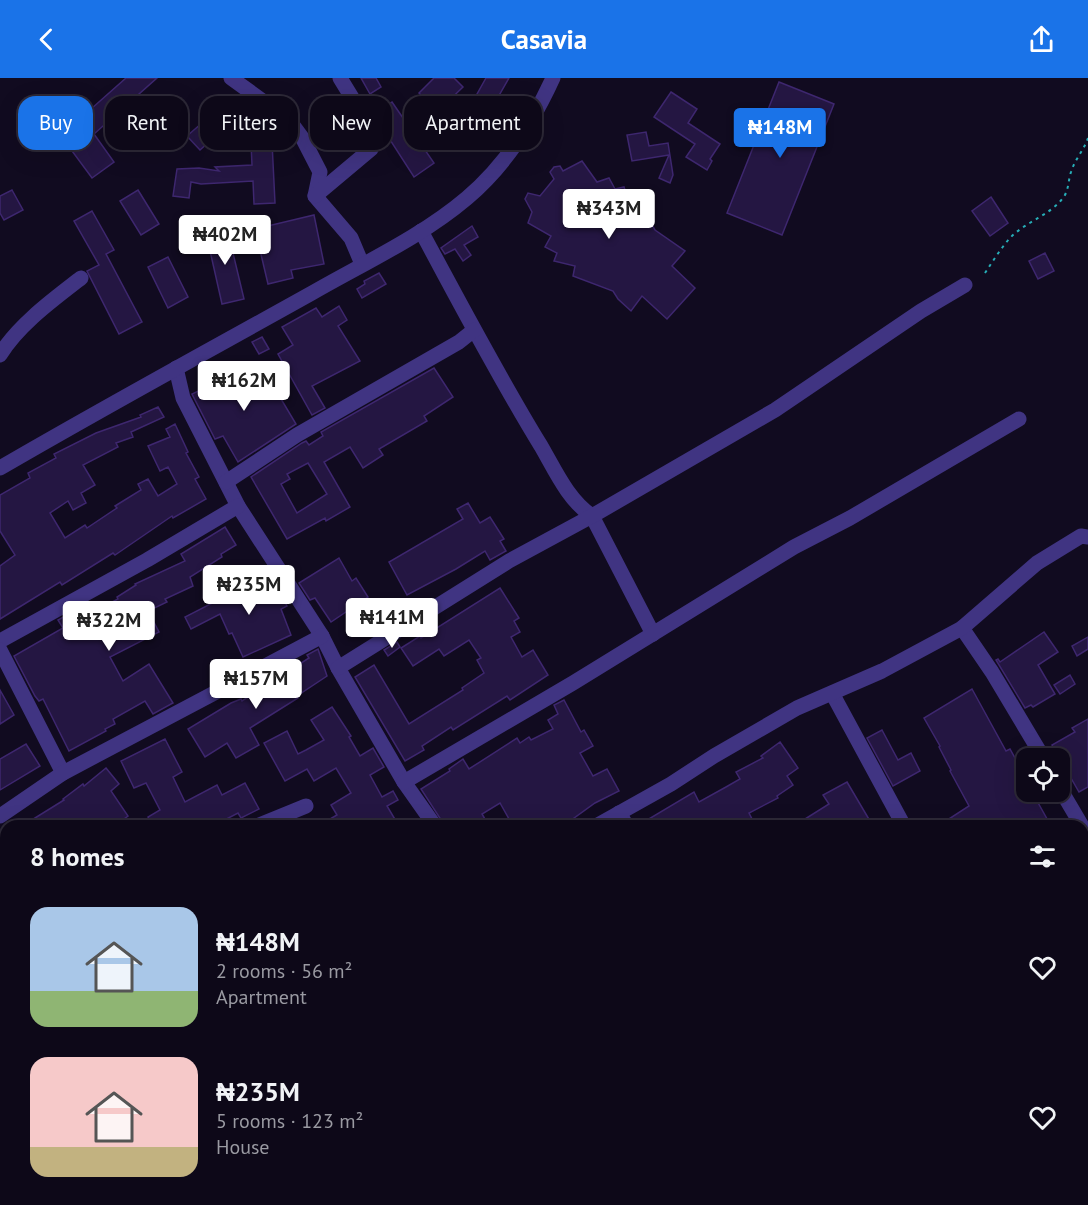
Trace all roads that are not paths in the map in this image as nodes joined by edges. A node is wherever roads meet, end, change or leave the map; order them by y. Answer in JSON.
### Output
{"nodes":[{"id":1,"x":231,"y":78,"type":"edge"},
{"id":2,"x":340,"y":78,"type":"edge"},
{"id":3,"x":554,"y":78,"type":"edge"},
{"id":4,"x":315,"y":196,"type":"junction"},
{"id":5,"x":421,"y":231,"type":"junction"},
{"id":6,"x":362,"y":264,"type":"junction"},
{"id":7,"x":81,"y":278,"type":"dead end"},
{"id":8,"x":966,"y":285,"type":"dead end"},
{"id":9,"x":474,"y":330,"type":"junction"},
{"id":10,"x":0,"y":355,"type":"edge"},
{"id":11,"x":176,"y":368,"type":"junction"},
{"id":12,"x":1019,"y":419,"type":"dead end"},
{"id":13,"x":0,"y":468,"type":"edge"},
{"id":14,"x":226,"y":482,"type":"junction"},
{"id":15,"x":238,"y":506,"type":"junction"},
{"id":16,"x":592,"y":516,"type":"junction"},
{"id":17,"x":1088,"y":537,"type":"edge"},
{"id":18,"x":962,"y":628,"type":"junction"},
{"id":19,"x":653,"y":634,"type":"junction"},
{"id":20,"x":322,"y":636,"type":"junction"},
{"id":21,"x":0,"y":641,"type":"edge"},
{"id":22,"x":0,"y":650,"type":"edge"},
{"id":23,"x":338,"y":668,"type":"junction"},
{"id":24,"x":832,"y":693,"type":"junction"},
{"id":25,"x":1037,"y":748,"type":"edge"},
{"id":26,"x":63,"y":773,"type":"junction"},
{"id":27,"x":404,"y":782,"type":"junction"},
{"id":28,"x":1067,"y":802,"type":"edge"},
{"id":29,"x":306,"y":806,"type":"dead end"},
{"id":30,"x":0,"y":816,"type":"edge"},
{"id":31,"x":272,"y":820,"type":"edge"},
{"id":32,"x":431,"y":820,"type":"edge"},
{"id":33,"x":623,"y":820,"type":"edge"},
{"id":34,"x":901,"y":820,"type":"edge"},
{"id":35,"x":1078,"y":820,"type":"edge"}],
"edges":[{"from":1,"to":4,"type":"street"},
{"from":2,"to":4,"type":"street"},
{"from":3,"to":5,"type":"street"},
{"from":4,"to":6,"type":"street"},
{"from":5,"to":6,"type":"street"},
{"from":5,"to":9,"type":"street"},
{"from":6,"to":11,"type":"street"},
{"from":7,"to":10,"type":"street"},
{"from":8,"to":16,"type":"street"},
{"from":9,"to":14,"type":"street"},
{"from":9,"to":16,"type":"street"},
{"from":11,"to":13,"type":"street"},
{"from":11,"to":14,"type":"street"},
{"from":12,"to":19,"type":"street"},
{"from":14,"to":15,"type":"street"},
{"from":15,"to":20,"type":"street"},
{"from":15,"to":21,"type":"street"},
{"from":16,"to":19,"type":"street"},
{"from":16,"to":23,"type":"street"},
{"from":17,"to":18,"type":"street"},
{"from":18,"to":24,"type":"street"},
{"from":18,"to":25,"type":"street"},
{"from":19,"to":27,"type":"street"},
{"from":20,"to":23,"type":"street"},
{"from":20,"to":26,"type":"street"},
{"from":22,"to":26,"type":"street"},
{"from":23,"to":27,"type":"street"},
{"from":24,"to":33,"type":"street"},
{"from":24,"to":34,"type":"street"},
{"from":26,"to":30,"type":"street"},
{"from":27,"to":32,"type":"street"},
{"from":28,"to":35,"type":"street"},
{"from":29,"to":31,"type":"street"}]}
